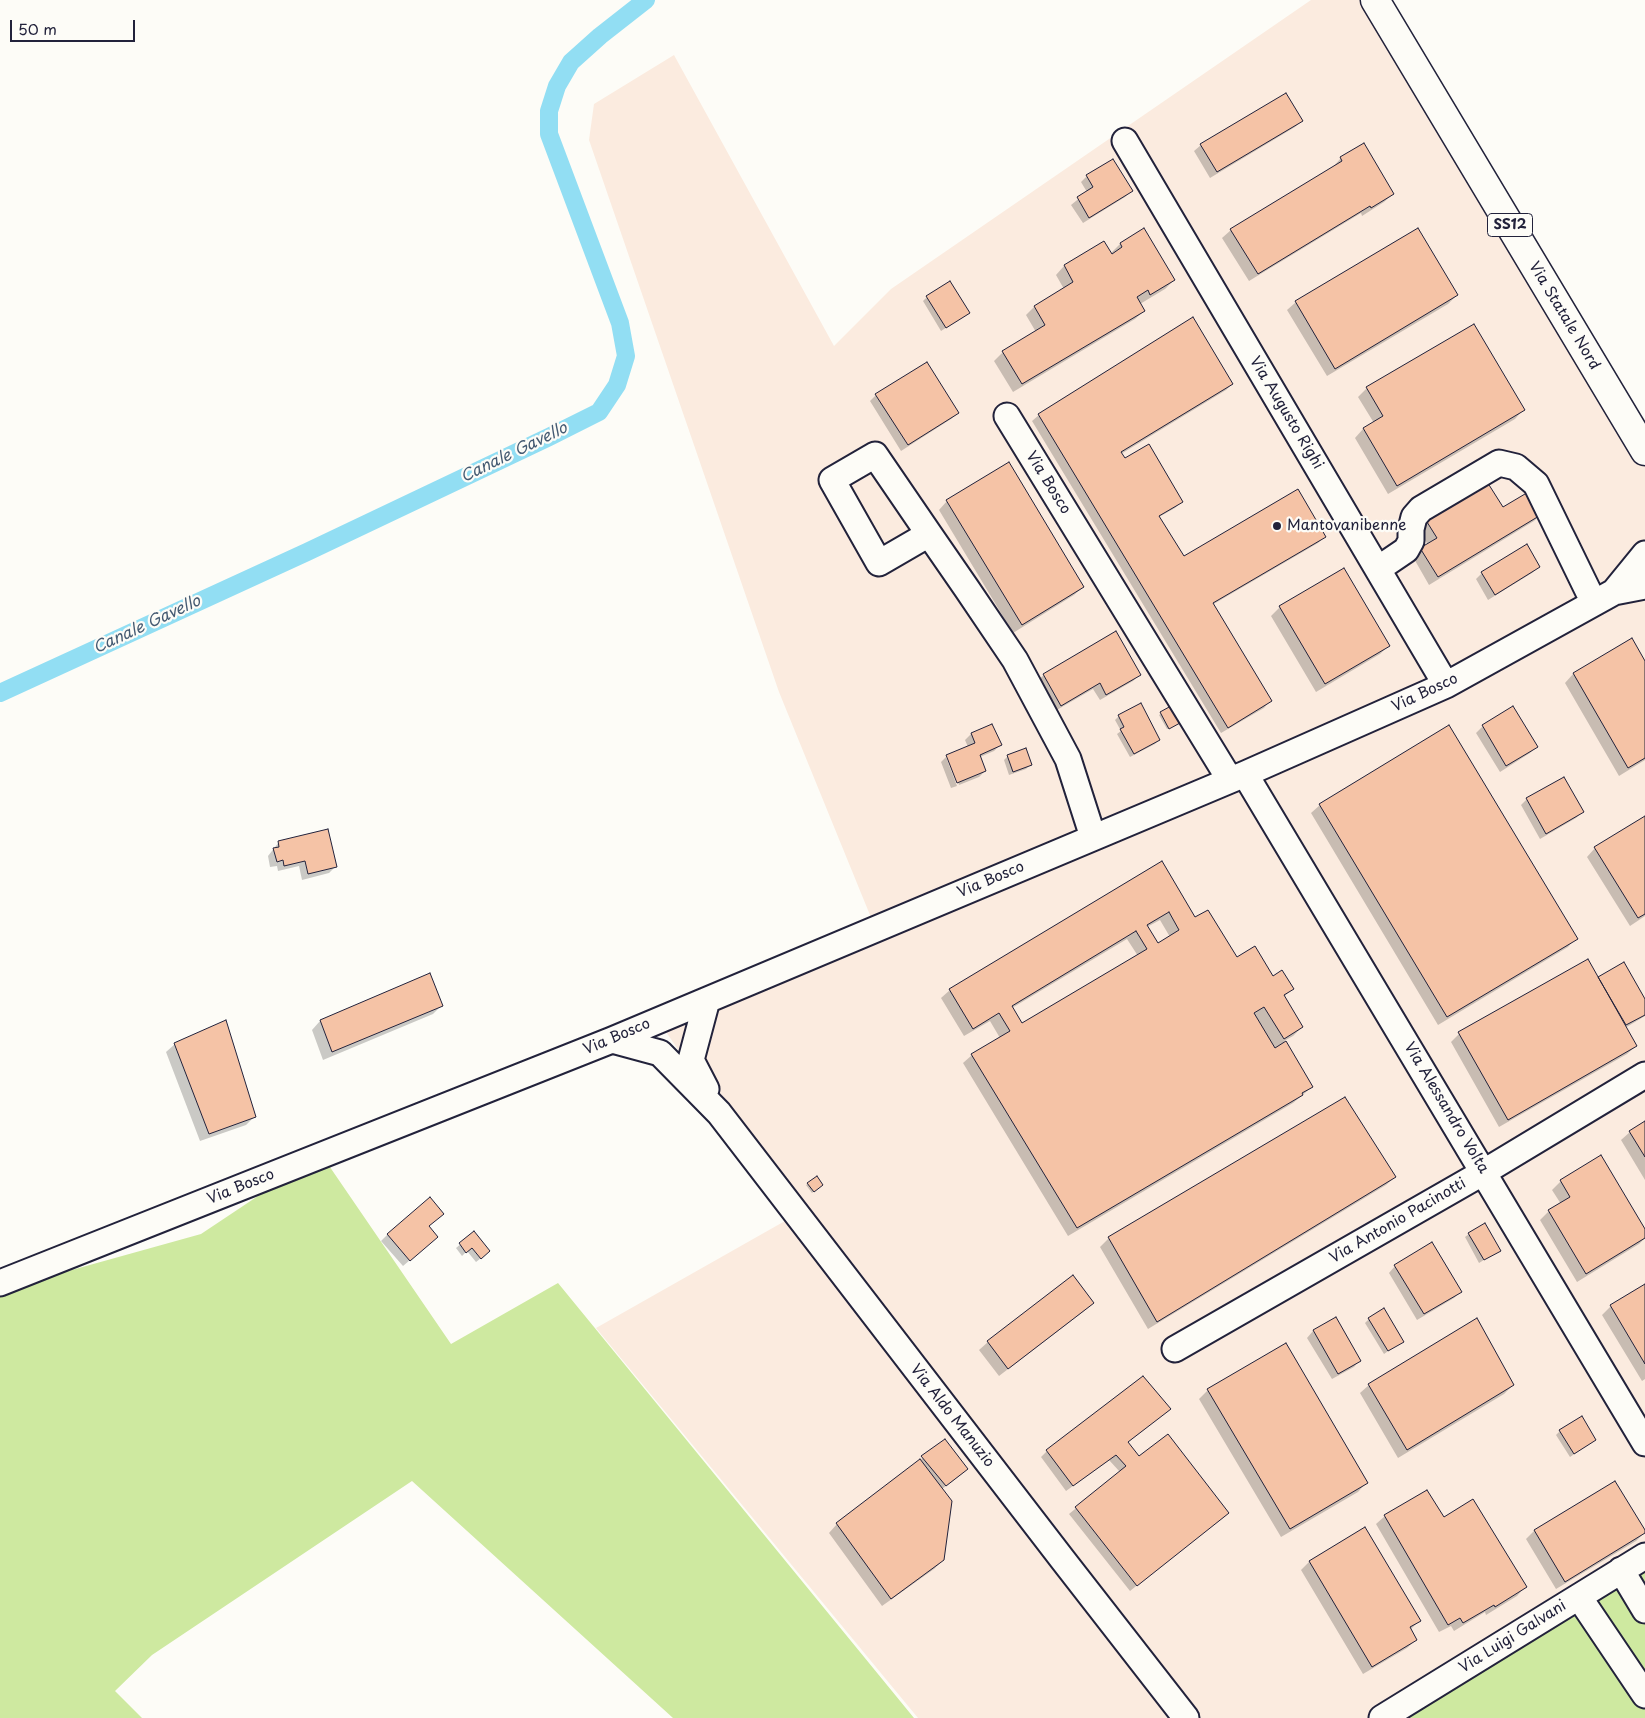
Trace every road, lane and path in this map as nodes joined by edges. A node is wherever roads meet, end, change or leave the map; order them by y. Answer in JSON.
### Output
{"nodes":[{"id":1,"x":1375,"y":0,"type":"edge"},
{"id":2,"x":1125,"y":141,"type":"dead end"},
{"id":3,"x":1007,"y":416,"type":"dead end"},
{"id":4,"x":1645,"y":451,"type":"edge"},
{"id":5,"x":929,"y":534,"type":"dead end"},
{"id":6,"x":1645,"y":554,"type":"edge"},
{"id":7,"x":1378,"y":569,"type":"junction"},
{"id":8,"x":1645,"y":586,"type":"edge"},
{"id":9,"x":1604,"y":598,"type":"junction"},
{"id":10,"x":1446,"y":685,"type":"junction"},
{"id":11,"x":1237,"y":777,"type":"junction"},
{"id":12,"x":1093,"y":837,"type":"junction"},
{"id":13,"x":706,"y":1000,"type":"junction"},
{"id":14,"x":661,"y":1019,"type":"junction"},
{"id":15,"x":697,"y":1036,"type":"junction"},
{"id":16,"x":612,"y":1040,"type":"junction"},
{"id":17,"x":660,"y":1053,"type":"junction"},
{"id":18,"x":1645,"y":1075,"type":"edge"},
{"id":19,"x":719,"y":1113,"type":"junction"},
{"id":20,"x":1484,"y":1172,"type":"junction"},
{"id":21,"x":0,"y":1283,"type":"edge"},
{"id":22,"x":1175,"y":1349,"type":"dead end"},
{"id":23,"x":1645,"y":1444,"type":"edge"},
{"id":24,"x":1645,"y":1556,"type":"edge"},
{"id":25,"x":1621,"y":1570,"type":"junction"},
{"id":26,"x":1579,"y":1597,"type":"junction"},
{"id":27,"x":1645,"y":1610,"type":"edge"},
{"id":28,"x":1645,"y":1695,"type":"edge"},
{"id":29,"x":1186,"y":1718,"type":"edge"},
{"id":30,"x":1382,"y":1718,"type":"edge"}],
"edges":[{"from":1,"to":4,"type":"main road","name":"Via Statale Nord","number":"SS12"},
{"from":2,"to":7,"type":"street","name":"Via Augusto Righi"},
{"from":3,"to":11,"type":"street","name":"Via Bosco"},
{"from":5,"to":12,"type":"street"},
{"from":6,"to":9,"type":"street","name":"Via Bosco"},
{"from":7,"to":9,"type":"street"},
{"from":7,"to":10,"type":"street","name":"Via Augusto Righi"},
{"from":8,"to":9,"type":"street","name":"Via Bosco"},
{"from":9,"to":10,"type":"street","name":"Via Bosco"},
{"from":10,"to":11,"type":"street","name":"Via Bosco"},
{"from":11,"to":12,"type":"street","name":"Via Bosco"},
{"from":11,"to":20,"type":"street","name":"Via Alessandro Volta"},
{"from":12,"to":13,"type":"street","name":"Via Bosco"},
{"from":13,"to":14,"type":"street","name":"Via Bosco"},
{"from":13,"to":15,"type":"street","name":"Via Aldo Manuzio"},
{"from":14,"to":15,"type":"street"},
{"from":14,"to":16,"type":"street","name":"Via Bosco"},
{"from":14,"to":17,"type":"street"},
{"from":15,"to":19,"type":"street","name":"Via Aldo Manuzio"},
{"from":16,"to":17,"type":"street"},
{"from":16,"to":21,"type":"street","name":"Via Bosco"},
{"from":17,"to":19,"type":"street","name":"Via Aldo Manuzio"},
{"from":18,"to":20,"type":"street","name":"Via Antonio Pacinotti"},
{"from":19,"to":29,"type":"street","name":"Via Aldo Manuzio"},
{"from":20,"to":22,"type":"street","name":"Via Antonio Pacinotti"},
{"from":20,"to":23,"type":"street","name":"Via Alessandro Volta"},
{"from":24,"to":25,"type":"street","name":"Via Luigi Galvani"},
{"from":25,"to":26,"type":"street","name":"Via Luigi Galvani"},
{"from":25,"to":27,"type":"street"},
{"from":26,"to":28,"type":"street"},
{"from":26,"to":30,"type":"street","name":"Via Luigi Galvani"}]}
